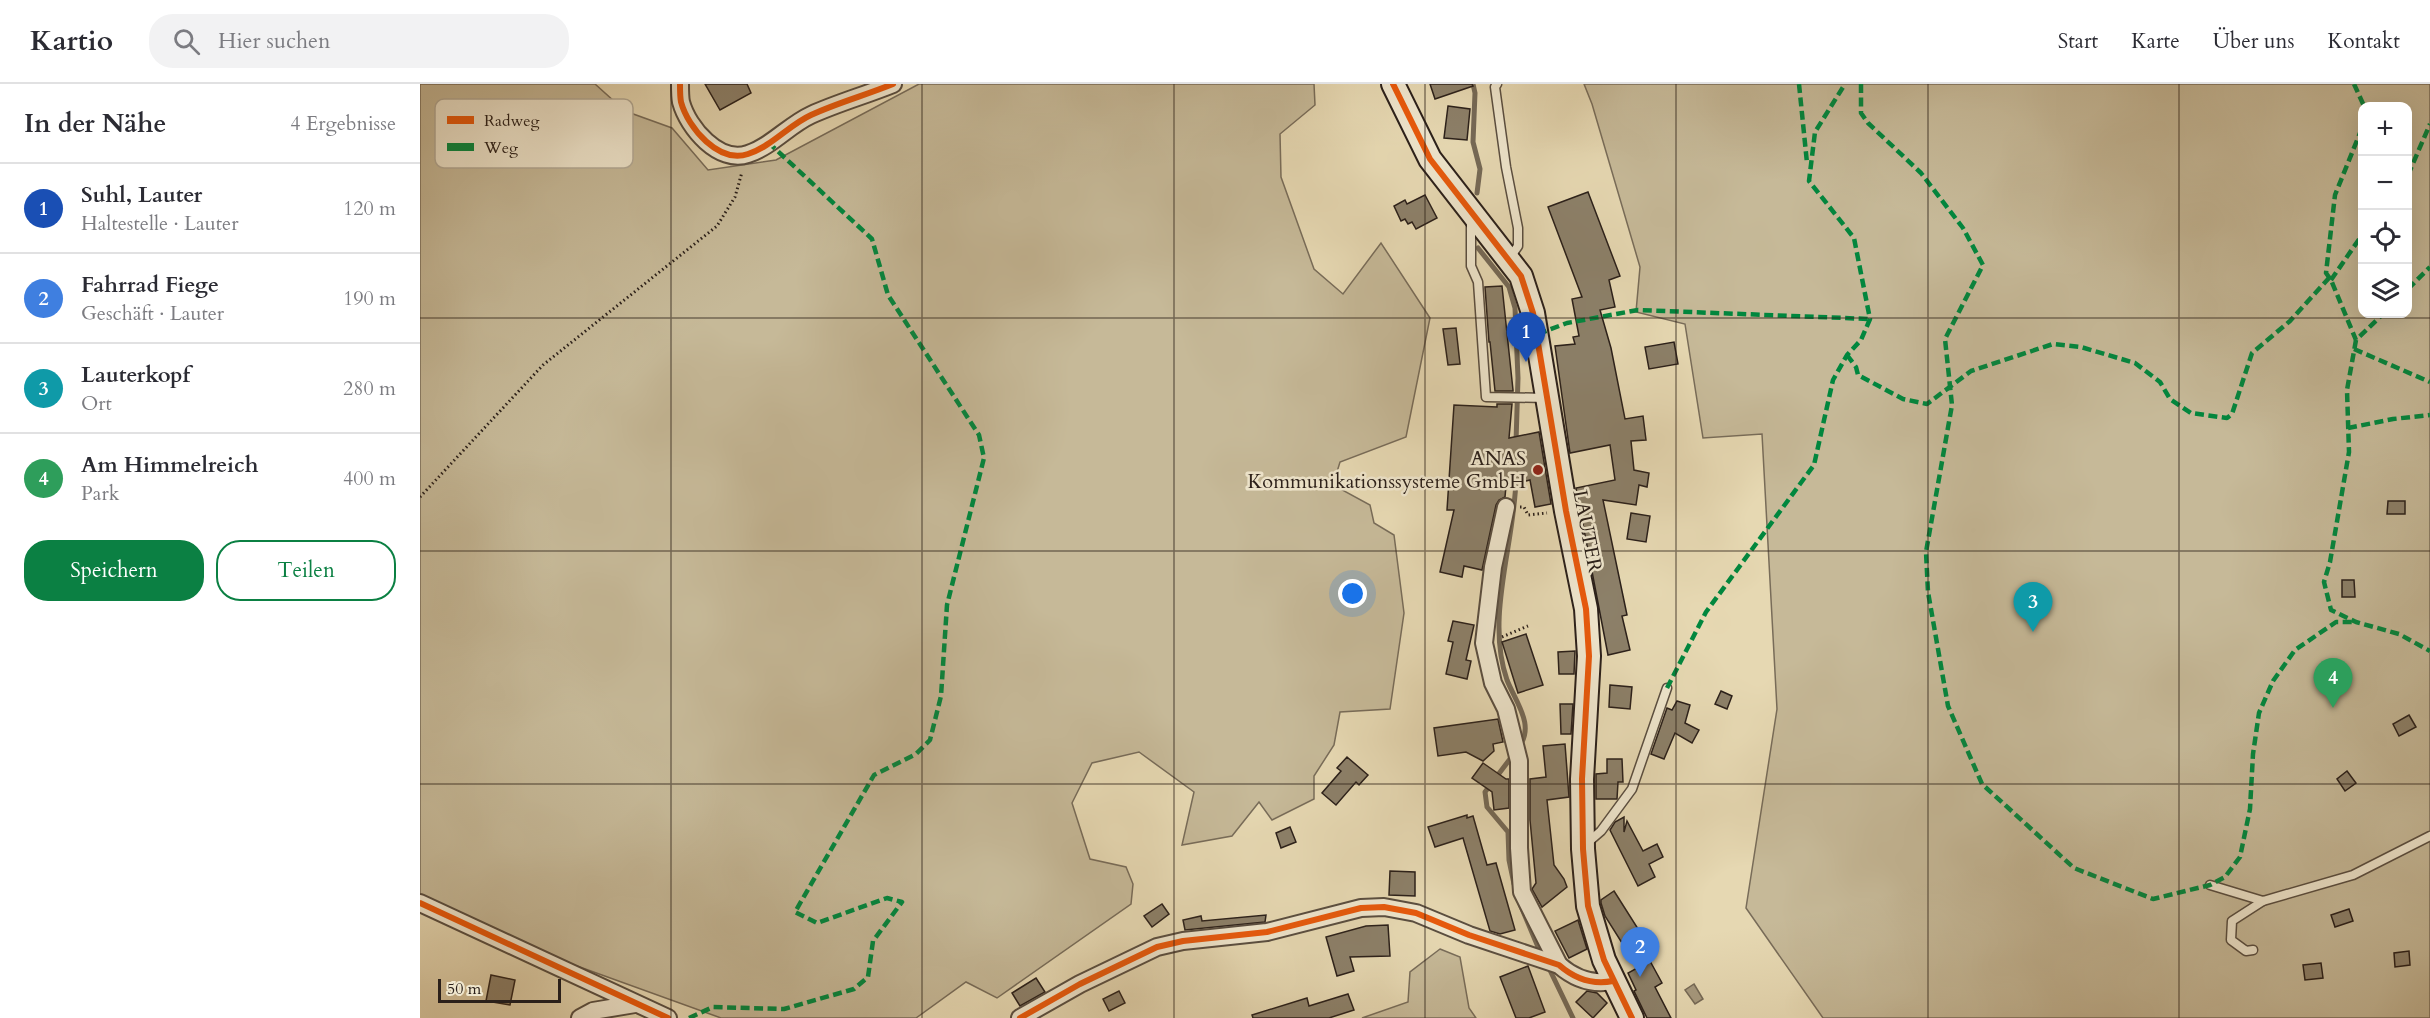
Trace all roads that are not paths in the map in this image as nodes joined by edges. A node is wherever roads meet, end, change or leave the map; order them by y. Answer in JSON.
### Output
{"nodes":[{"id":1,"x":680,"y":84,"type":"edge"},
{"id":2,"x":893,"y":84,"type":"edge"},
{"id":3,"x":1393,"y":84,"type":"edge"},
{"id":4,"x":1497,"y":84,"type":"edge"},
{"id":5,"x":1470,"y":211,"type":"junction"},
{"id":6,"x":1509,"y":259,"type":"junction"},
{"id":7,"x":1538,"y":398,"type":"junction"},
{"id":8,"x":1506,"y":507,"type":"dead end"},
{"id":9,"x":1666,"y":688,"type":"dead end"},
{"id":10,"x":2430,"y":836,"type":"edge"},
{"id":11,"x":1583,"y":849,"type":"junction"},
{"id":12,"x":2210,"y":885,"type":"dead end"},
{"id":13,"x":2263,"y":901,"type":"junction"},
{"id":14,"x":420,"y":903,"type":"edge"},
{"id":15,"x":2253,"y":950,"type":"dead end"},
{"id":16,"x":1559,"y":965,"type":"junction"},
{"id":17,"x":1613,"y":981,"type":"junction"},
{"id":18,"x":634,"y":1004,"type":"junction"},
{"id":19,"x":579,"y":1018,"type":"edge"},
{"id":20,"x":668,"y":1018,"type":"edge"},
{"id":21,"x":1020,"y":1018,"type":"edge"},
{"id":22,"x":1632,"y":1018,"type":"edge"}],
"edges":[{"from":1,"to":2,"type":"street"},
{"from":3,"to":5,"type":"street","name":"LAUTER"},
{"from":4,"to":6,"type":"lane"},
{"from":5,"to":6,"type":"street","name":"LAUTER"},
{"from":5,"to":7,"type":"lane"},
{"from":6,"to":7,"type":"street","name":"LAUTER"},
{"from":7,"to":11,"type":"street","name":"LAUTER"},
{"from":8,"to":16,"type":"street"},
{"from":9,"to":11,"type":"lane"},
{"from":10,"to":13,"type":"lane"},
{"from":11,"to":17,"type":"street","name":"LAUTER"},
{"from":12,"to":13,"type":"lane"},
{"from":13,"to":15,"type":"lane"},
{"from":14,"to":18,"type":"street"},
{"from":16,"to":17,"type":"street"},
{"from":16,"to":21,"type":"street"},
{"from":17,"to":22,"type":"street","name":"LAUTER"},
{"from":18,"to":19,"type":"street"},
{"from":18,"to":20,"type":"street"}]}
